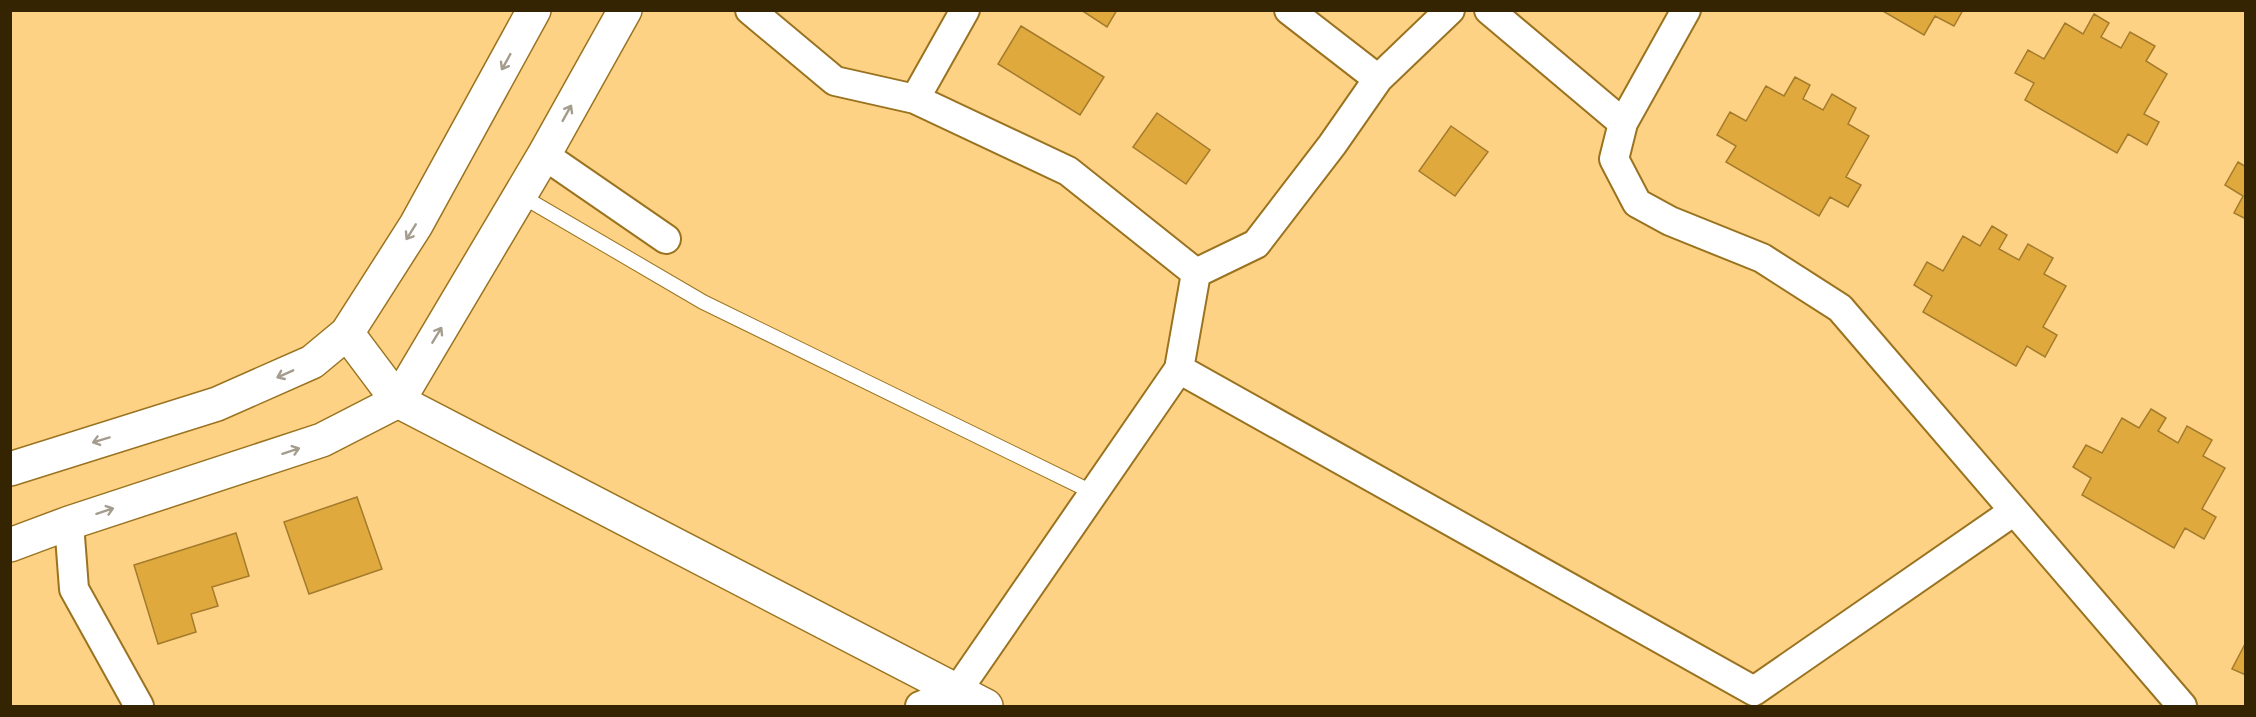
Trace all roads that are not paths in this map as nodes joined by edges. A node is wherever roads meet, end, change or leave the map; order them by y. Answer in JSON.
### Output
{"nodes":[{"id":1,"x":534,"y":10,"type":"edge"},
{"id":2,"x":625,"y":10,"type":"edge"},
{"id":3,"x":750,"y":10,"type":"edge"},
{"id":4,"x":965,"y":10,"type":"edge"},
{"id":5,"x":1289,"y":10,"type":"edge"},
{"id":6,"x":1450,"y":10,"type":"edge"},
{"id":7,"x":1489,"y":10,"type":"edge"},
{"id":8,"x":1686,"y":10,"type":"edge"},
{"id":9,"x":1378,"y":79,"type":"junction"},
{"id":10,"x":915,"y":99,"type":"junction"},
{"id":11,"x":1623,"y":123,"type":"junction"},
{"id":12,"x":544,"y":155,"type":"junction"},
{"id":13,"x":520,"y":195,"type":"junction"},
{"id":14,"x":666,"y":239,"type":"dead end"},
{"id":15,"x":1196,"y":273,"type":"junction"},
{"id":16,"x":347,"y":333,"type":"junction"},
{"id":17,"x":1179,"y":369,"type":"junction"},
{"id":18,"x":398,"y":401,"type":"junction"},
{"id":19,"x":10,"y":469,"type":"edge"},
{"id":20,"x":1094,"y":493,"type":"junction"},
{"id":21,"x":2014,"y":511,"type":"junction"},
{"id":22,"x":69,"y":523,"type":"junction"},
{"id":23,"x":10,"y":545,"type":"edge"},
{"id":24,"x":957,"y":691,"type":"junction"},
{"id":25,"x":1750,"y":699,"type":"edge"},
{"id":26,"x":139,"y":706,"type":"edge"},
{"id":27,"x":920,"y":706,"type":"edge"},
{"id":28,"x":986,"y":706,"type":"edge"},
{"id":29,"x":2182,"y":706,"type":"edge"}],
"edges":[{"from":1,"to":16,"type":"main road","one_way":true},
{"from":12,"to":2,"type":"main road","one_way":true},
{"from":3,"to":10,"type":"street"},
{"from":4,"to":10,"type":"street"},
{"from":5,"to":9,"type":"street"},
{"from":6,"to":9,"type":"street"},
{"from":7,"to":11,"type":"street"},
{"from":8,"to":11,"type":"street"},
{"from":9,"to":15,"type":"street"},
{"from":10,"to":15,"type":"street"},
{"from":11,"to":21,"type":"street"},
{"from":12,"to":13,"type":"main road"},
{"from":12,"to":14,"type":"street"},
{"from":18,"to":13,"type":"main road","one_way":true},
{"from":13,"to":20,"type":"lane"},
{"from":15,"to":17,"type":"street"},
{"from":16,"to":18,"type":"main road"},
{"from":16,"to":19,"type":"main road","one_way":true},
{"from":17,"to":20,"type":"street"},
{"from":17,"to":25,"type":"street"},
{"from":22,"to":18,"type":"main road","one_way":true},
{"from":18,"to":24,"type":"main road"},
{"from":20,"to":24,"type":"street"},
{"from":21,"to":25,"type":"street"},
{"from":21,"to":29,"type":"street"},
{"from":22,"to":23,"type":"main road"},
{"from":22,"to":26,"type":"street"},
{"from":24,"to":27,"type":"street"},
{"from":24,"to":28,"type":"main road"}]}
